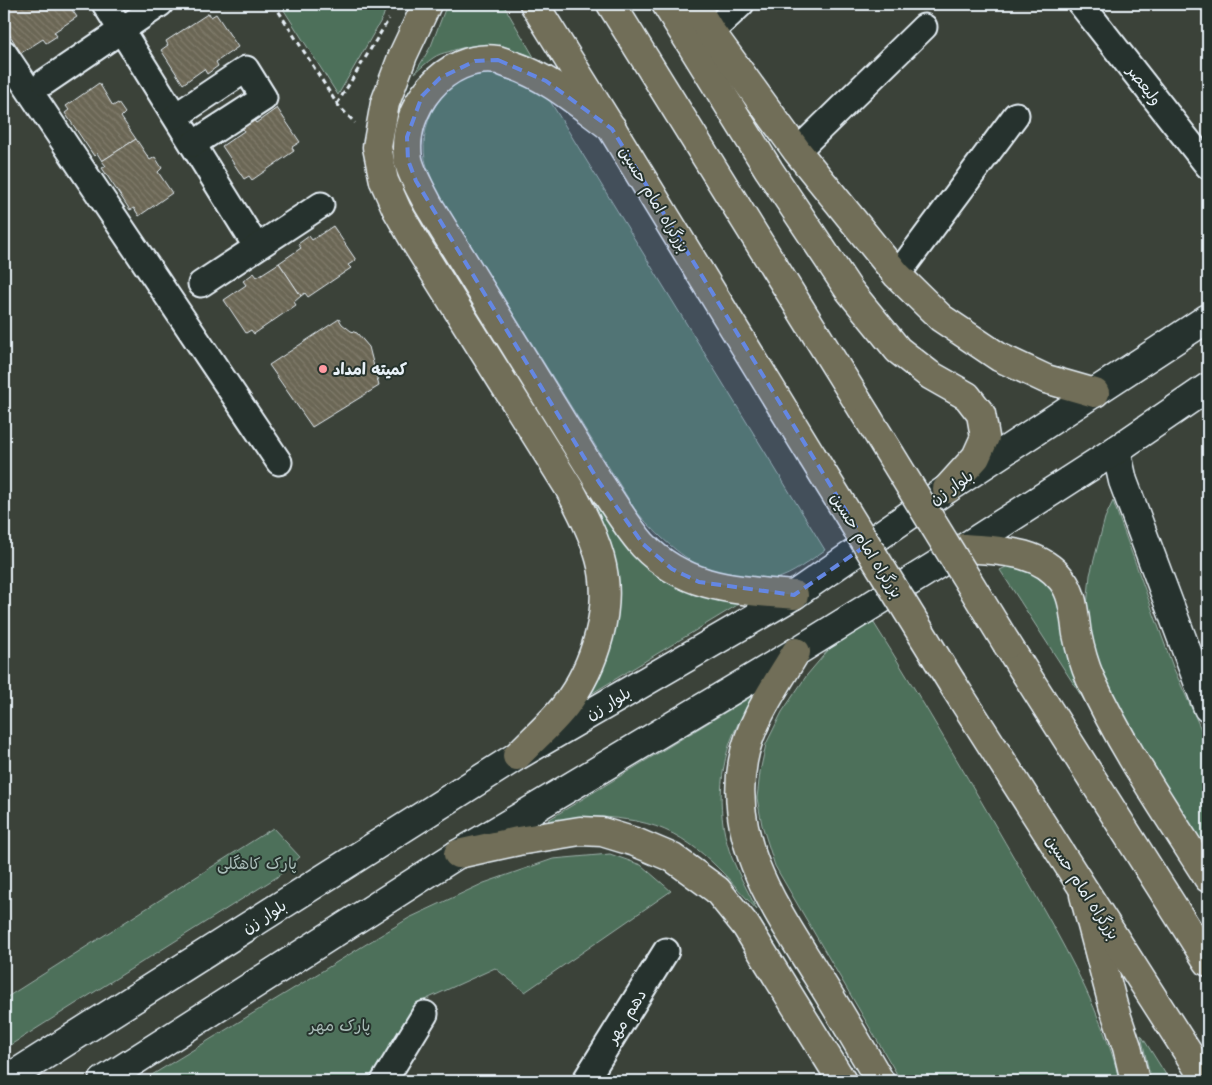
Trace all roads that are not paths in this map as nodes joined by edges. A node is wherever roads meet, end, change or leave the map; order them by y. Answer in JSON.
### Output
{"nodes":[{"id":1,"x":105,"y":4,"type":"edge"},
{"id":2,"x":160,"y":4,"type":"edge"},
{"id":3,"x":427,"y":4,"type":"edge"},
{"id":4,"x":534,"y":4,"type":"edge"},
{"id":5,"x":611,"y":4,"type":"edge"},
{"id":6,"x":666,"y":4,"type":"edge"},
{"id":7,"x":694,"y":4,"type":"edge"},
{"id":8,"x":741,"y":4,"type":"edge"},
{"id":9,"x":1084,"y":5,"type":"edge"},
{"id":10,"x":924,"y":27,"type":"dead end"},
{"id":11,"x":121,"y":30,"type":"junction"},
{"id":12,"x":711,"y":32,"type":"junction"},
{"id":13,"x":4,"y":52,"type":"edge"},
{"id":14,"x":45,"y":82,"type":"dead end"},
{"id":15,"x":1016,"y":115,"type":"dead end"},
{"id":16,"x":176,"y":116,"type":"junction"},
{"id":17,"x":612,"y":129,"type":"junction"},
{"id":18,"x":193,"y":144,"type":"junction"},
{"id":19,"x":797,"y":152,"type":"junction"},
{"id":20,"x":1208,"y":166,"type":"edge"},
{"id":21,"x":321,"y":204,"type":"dead end"},
{"id":22,"x":256,"y":246,"type":"junction"},
{"id":23,"x":897,"y":275,"type":"junction"},
{"id":24,"x":201,"y":284,"type":"dead end"},
{"id":25,"x":1208,"y":318,"type":"edge"},
{"id":26,"x":1208,"y":387,"type":"edge"},
{"id":27,"x":1095,"y":392,"type":"junction"},
{"id":28,"x":1116,"y":450,"type":"junction"},
{"id":29,"x":279,"y":462,"type":"dead end"},
{"id":30,"x":947,"y":489,"type":"junction"},
{"id":31,"x":964,"y":548,"type":"junction"},
{"id":32,"x":794,"y":595,"type":"junction"},
{"id":33,"x":796,"y":652,"type":"junction"},
{"id":34,"x":1208,"y":708,"type":"edge"},
{"id":35,"x":516,"y":756,"type":"junction"},
{"id":36,"x":458,"y":854,"type":"junction"},
{"id":37,"x":1208,"y":878,"type":"edge"},
{"id":38,"x":1082,"y":884,"type":"junction"},
{"id":39,"x":666,"y":951,"type":"dead end"},
{"id":40,"x":1208,"y":962,"type":"edge"},
{"id":41,"x":425,"y":1014,"type":"dead end"},
{"id":42,"x":4,"y":1081,"type":"edge"},
{"id":43,"x":103,"y":1081,"type":"edge"},
{"id":44,"x":384,"y":1081,"type":"edge"},
{"id":45,"x":586,"y":1081,"type":"edge"},
{"id":46,"x":842,"y":1081,"type":"edge"},
{"id":47,"x":880,"y":1081,"type":"edge"},
{"id":48,"x":1135,"y":1081,"type":"edge"},
{"id":49,"x":1206,"y":1081,"type":"edge"}],
"edges":[{"from":1,"to":11,"type":"street"},
{"from":2,"to":11,"type":"street"},
{"from":3,"to":35,"type":"main road"},
{"from":4,"to":17,"type":"main road","name":"بزرگراه امام حسین"},
{"from":5,"to":40,"type":"main road","bridge":true},
{"from":6,"to":30,"type":"main road"},
{"from":7,"to":12,"type":"main road"},
{"from":8,"to":12,"type":"street"},
{"from":9,"to":20,"type":"street","name":"ولیعصر"},
{"from":10,"to":19,"type":"street"},
{"from":11,"to":14,"type":"street"},
{"from":11,"to":16,"type":"street"},
{"from":12,"to":19,"type":"main road"},
{"from":13,"to":29,"type":"street"},
{"from":15,"to":23,"type":"street"},
{"from":16,"to":18,"type":"street"},
{"from":16,"to":18,"type":"street"},
{"from":17,"to":32,"type":"main road"},
{"from":17,"to":38,"type":"main road","name":"بزرگراه امام حسین","bridge":true},
{"from":18,"to":22,"type":"street"},
{"from":19,"to":23,"type":"main road"},
{"from":21,"to":22,"type":"street"},
{"from":22,"to":24,"type":"street"},
{"from":23,"to":27,"type":"main road"},
{"from":25,"to":27,"type":"main road","name":"بلوار زن"},
{"from":26,"to":28,"type":"main road"},
{"from":27,"to":30,"type":"main road","name":"بلوار زن"},
{"from":28,"to":31,"type":"main road"},
{"from":28,"to":34,"type":"main road"},
{"from":30,"to":32,"type":"main road","name":"بلوار زن"},
{"from":31,"to":33,"type":"main road"},
{"from":31,"to":37,"type":"main road"},
{"from":32,"to":35,"type":"main road","name":"بلوار زن"},
{"from":33,"to":36,"type":"main road"},
{"from":33,"to":47,"type":"main road"},
{"from":35,"to":42,"type":"main road","name":"بلوار زن"},
{"from":36,"to":43,"type":"main road"},
{"from":36,"to":46,"type":"main road"},
{"from":38,"to":48,"type":"main road"},
{"from":38,"to":49,"type":"main road","name":"بزرگراه امام حسین"},
{"from":39,"to":45,"type":"street","name":"دهم مهر"},
{"from":41,"to":44,"type":"street"}]}
